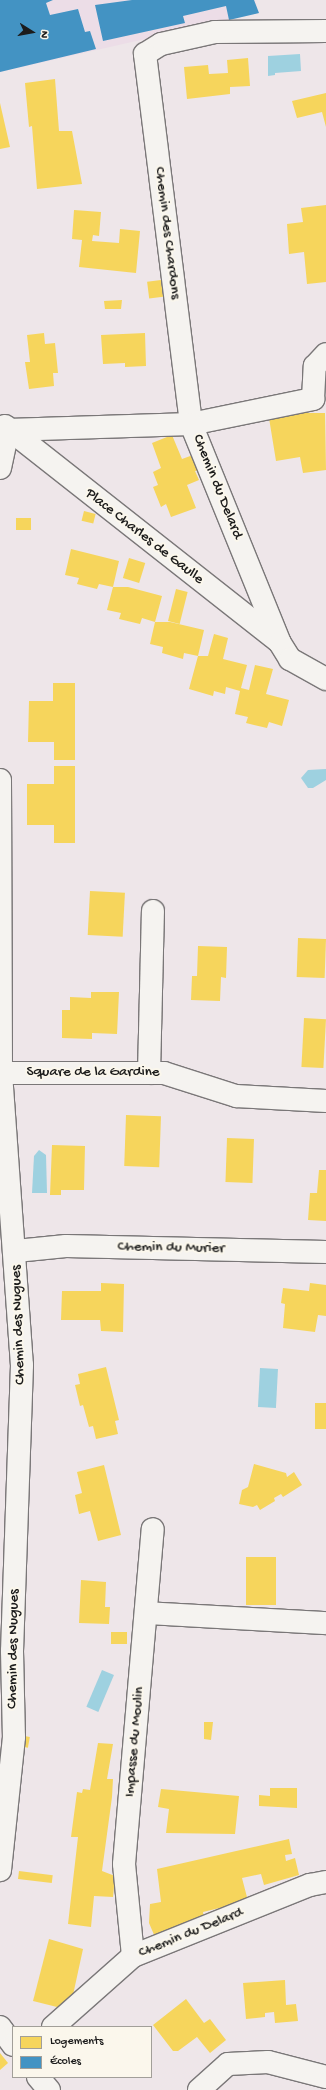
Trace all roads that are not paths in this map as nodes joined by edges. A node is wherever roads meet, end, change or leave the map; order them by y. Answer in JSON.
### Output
{"nodes":[{"id":1,"x":326,"y":32,"type":"edge"},
{"id":2,"x":326,"y":354,"type":"edge"},
{"id":3,"x":4,"y":424,"type":"edge"},
{"id":4,"x":191,"y":424,"type":"junction"},
{"id":5,"x":0,"y":468,"type":"edge"},
{"id":6,"x":280,"y":643,"type":"junction"},
{"id":7,"x":326,"y":679,"type":"edge"},
{"id":8,"x":0,"y":780,"type":"edge"},
{"id":9,"x":153,"y":911,"type":"dead end"},
{"id":10,"x":0,"y":1013,"type":"edge"},
{"id":11,"x":1,"y":1073,"type":"junction"},
{"id":12,"x":149,"y":1073,"type":"junction"},
{"id":13,"x":326,"y":1101,"type":"edge"},
{"id":14,"x":16,"y":1251,"type":"junction"},
{"id":15,"x":326,"y":1252,"type":"edge"},
{"id":16,"x":153,"y":1529,"type":"dead end"},
{"id":17,"x":146,"y":1613,"type":"junction"},
{"id":18,"x":326,"y":1623,"type":"edge"},
{"id":19,"x":0,"y":1870,"type":"edge"},
{"id":20,"x":326,"y":1882,"type":"edge"},
{"id":21,"x":134,"y":1956,"type":"junction"},
{"id":22,"x":54,"y":2026,"type":"edge"},
{"id":23,"x":0,"y":2027,"type":"edge"},
{"id":24,"x":12,"y":2044,"type":"edge"},
{"id":25,"x":326,"y":2077,"type":"edge"},
{"id":26,"x":39,"y":2078,"type":"edge"},
{"id":27,"x":49,"y":2090,"type":"edge"},
{"id":28,"x":199,"y":2090,"type":"edge"}],
"edges":[{"from":1,"to":4,"type":"street","name":"Chemin des Chardons"},
{"from":2,"to":4,"type":"street"},
{"from":3,"to":4,"type":"street","name":"Chemin du Delard"},
{"from":3,"to":5,"type":"street"},
{"from":3,"to":6,"type":"street","name":"Place Charles de Gaulle"},
{"from":4,"to":6,"type":"street","name":"Chemin du Delard"},
{"from":6,"to":7,"type":"street","name":"Chemin du Delard"},
{"from":8,"to":10,"type":"street","name":"Chemin des Nugues"},
{"from":9,"to":12,"type":"street"},
{"from":10,"to":11,"type":"street","name":"Chemin des Nugues"},
{"from":11,"to":12,"type":"street","name":"Square de la Gardine"},
{"from":11,"to":14,"type":"street","name":"Chemin des Nugues"},
{"from":12,"to":13,"type":"street","name":"Square de la Gardine"},
{"from":14,"to":15,"type":"street","name":"Chemin du Murier"},
{"from":14,"to":19,"type":"street","name":"Chemin des Nugues"},
{"from":16,"to":17,"type":"street","name":"Impasse du Moulin"},
{"from":17,"to":18,"type":"street"},
{"from":17,"to":21,"type":"street","name":"Impasse du Moulin"},
{"from":20,"to":21,"type":"street","name":"Chemin du Delard"},
{"from":21,"to":22,"type":"street","name":"Chemin du Delard"},
{"from":23,"to":24,"type":"street"},
{"from":25,"to":28,"type":"street"},
{"from":26,"to":27,"type":"street"}]}
